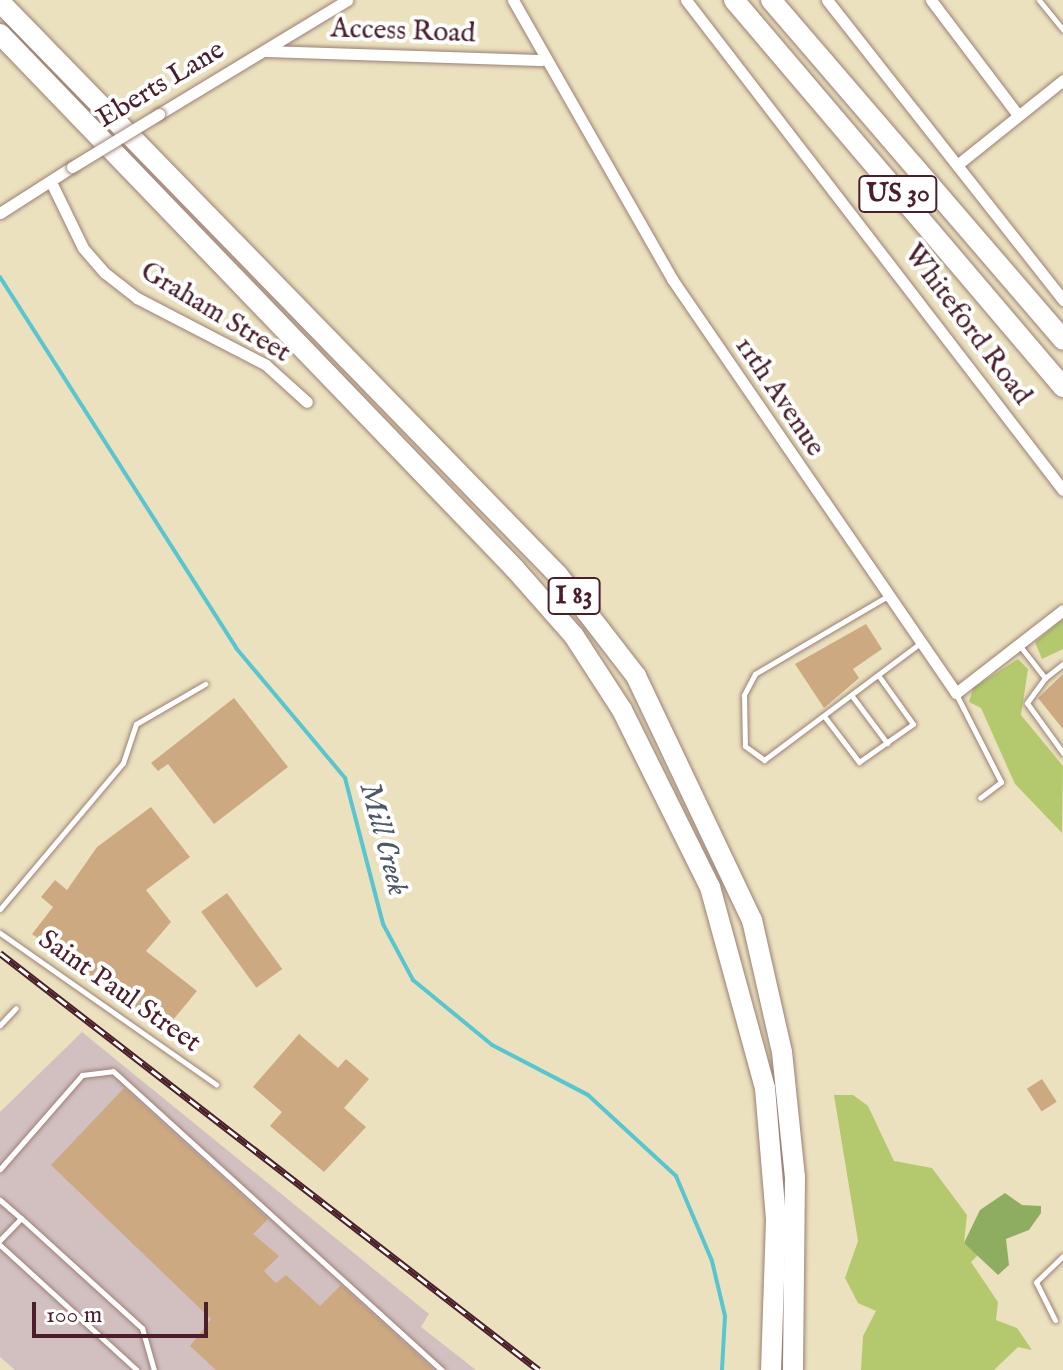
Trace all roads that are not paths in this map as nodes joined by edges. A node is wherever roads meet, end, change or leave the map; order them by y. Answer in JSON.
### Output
{"nodes":[{"id":1,"x":347,"y":0,"type":"edge"},
{"id":2,"x":513,"y":0,"type":"edge"},
{"id":3,"x":686,"y":0,"type":"edge"},
{"id":4,"x":734,"y":0,"type":"edge"},
{"id":5,"x":771,"y":0,"type":"edge"},
{"id":6,"x":827,"y":0,"type":"edge"},
{"id":7,"x":931,"y":0,"type":"edge"},
{"id":8,"x":1039,"y":0,"type":"edge"},
{"id":9,"x":0,"y":2,"type":"edge"},
{"id":10,"x":1063,"y":30,"type":"edge"},
{"id":11,"x":0,"y":34,"type":"edge"},
{"id":12,"x":264,"y":51,"type":"junction"},
{"id":13,"x":541,"y":60,"type":"junction"},
{"id":14,"x":1063,"y":80,"type":"edge"},
{"id":15,"x":1018,"y":115,"type":"junction"},
{"id":16,"x":957,"y":165,"type":"junction"},
{"id":17,"x":51,"y":182,"type":"junction"},
{"id":18,"x":0,"y":213,"type":"edge"},
{"id":19,"x":1063,"y":300,"type":"edge"},
{"id":20,"x":1063,"y":340,"type":"edge"},
{"id":21,"x":1063,"y":387,"type":"edge"},
{"id":22,"x":307,"y":402,"type":"dead end"},
{"id":23,"x":1063,"y":490,"type":"edge"},
{"id":24,"x":886,"y":597,"type":"junction"},
{"id":25,"x":1063,"y":610,"type":"edge"},
{"id":26,"x":919,"y":644,"type":"junction"},
{"id":27,"x":1018,"y":645,"type":"junction"},
{"id":28,"x":1063,"y":664,"type":"edge"},
{"id":29,"x":878,"y":675,"type":"junction"},
{"id":30,"x":1045,"y":678,"type":"junction"},
{"id":31,"x":205,"y":684,"type":"dead end"},
{"id":32,"x":956,"y":693,"type":"junction"},
{"id":33,"x":851,"y":695,"type":"junction"},
{"id":34,"x":824,"y":716,"type":"junction"},
{"id":35,"x":887,"y":743,"type":"junction"},
{"id":36,"x":1063,"y":753,"type":"edge"},
{"id":37,"x":980,"y":798,"type":"dead end"},
{"id":38,"x":0,"y":909,"type":"edge"},
{"id":39,"x":0,"y":933,"type":"edge"},
{"id":40,"x":16,"y":1008,"type":"dead end"},
{"id":41,"x":0,"y":1025,"type":"edge"},
{"id":42,"x":216,"y":1084,"type":"dead end"},
{"id":43,"x":0,"y":1169,"type":"edge"},
{"id":44,"x":0,"y":1200,"type":"edge"},
{"id":45,"x":21,"y":1218,"type":"junction"},
{"id":46,"x":0,"y":1243,"type":"edge"},
{"id":47,"x":1063,"y":1256,"type":"edge"},
{"id":48,"x":1055,"y":1320,"type":"dead end"},
{"id":49,"x":137,"y":1370,"type":"edge"},
{"id":50,"x":154,"y":1370,"type":"edge"},
{"id":51,"x":442,"y":1370,"type":"edge"},
{"id":52,"x":771,"y":1370,"type":"edge"},
{"id":53,"x":793,"y":1370,"type":"edge"}],
"edges":[{"from":1,"to":12,"type":"street","name":"Eberts Lane"},
{"from":2,"to":13,"type":"street","name":"11th Avenue"},
{"from":3,"to":23,"type":"street","name":"Whiteford Road"},
{"from":4,"to":21,"type":"highway","number":"US 30"},
{"from":5,"to":20,"type":"highway","number":"US 30"},
{"from":6,"to":16,"type":"street"},
{"from":7,"to":15,"type":"street"},
{"from":8,"to":10,"type":"lane"},
{"from":9,"to":53,"type":"highway","number":"I 83"},
{"from":11,"to":52,"type":"highway","number":"I 83"},
{"from":12,"to":13,"type":"street","name":"Access Road"},
{"from":12,"to":17,"type":"street","name":"Eberts Lane","bridge":true},
{"from":13,"to":24,"type":"street","name":"11th Avenue"},
{"from":14,"to":15,"type":"street"},
{"from":15,"to":16,"type":"street"},
{"from":16,"to":19,"type":"street"},
{"from":17,"to":18,"type":"street","name":"Eberts Lane"},
{"from":17,"to":22,"type":"street","name":"Graham Street"},
{"from":24,"to":26,"type":"street","name":"11th Avenue"},
{"from":24,"to":34,"type":"lane"},
{"from":25,"to":27,"type":"street"},
{"from":26,"to":29,"type":"lane"},
{"from":26,"to":32,"type":"street","name":"11th Avenue"},
{"from":27,"to":30,"type":"lane"},
{"from":27,"to":32,"type":"street"},
{"from":28,"to":30,"type":"lane"},
{"from":29,"to":33,"type":"lane"},
{"from":29,"to":35,"type":"lane"},
{"from":30,"to":36,"type":"lane"},
{"from":31,"to":38,"type":"lane"},
{"from":32,"to":37,"type":"lane"},
{"from":33,"to":34,"type":"lane"},
{"from":33,"to":35,"type":"lane"},
{"from":34,"to":35,"type":"lane"},
{"from":39,"to":42,"type":"lane","name":"Saint Paul Street"},
{"from":40,"to":41,"type":"lane"},
{"from":43,"to":51,"type":"lane"},
{"from":44,"to":45,"type":"lane"},
{"from":45,"to":46,"type":"lane"},
{"from":45,"to":50,"type":"lane"},
{"from":46,"to":49,"type":"lane"},
{"from":47,"to":48,"type":"lane"}]}
